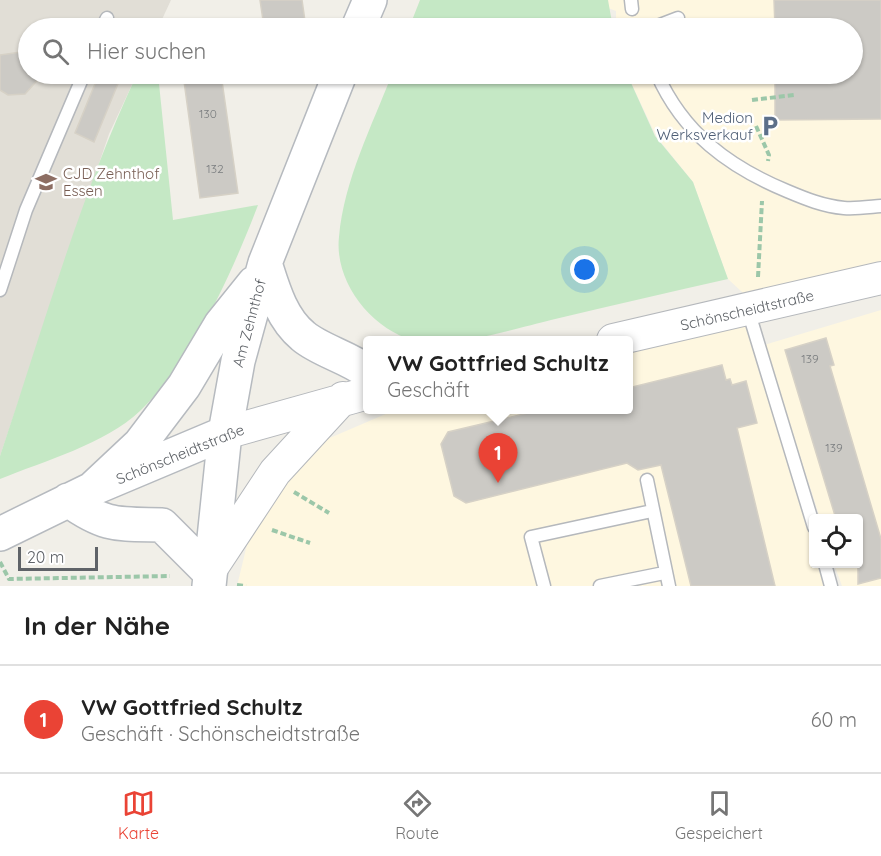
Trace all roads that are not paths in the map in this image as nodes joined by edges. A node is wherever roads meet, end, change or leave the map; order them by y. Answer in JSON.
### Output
{"nodes":[{"id":1,"x":370,"y":0,"type":"edge"},
{"id":2,"x":362,"y":18,"type":"edge"},
{"id":3,"x":80,"y":84,"type":"edge"},
{"id":4,"x":336,"y":84,"type":"edge"},
{"id":5,"x":662,"y":84,"type":"edge"},
{"id":6,"x":881,"y":206,"type":"edge"},
{"id":7,"x":263,"y":269,"type":"junction"},
{"id":8,"x":881,"y":278,"type":"edge"},
{"id":9,"x":0,"y":290,"type":"edge"},
{"id":10,"x":753,"y":308,"type":"junction"},
{"id":11,"x":630,"y":336,"type":"edge"},
{"id":12,"x":363,"y":368,"type":"edge"},
{"id":13,"x":355,"y":396,"type":"edge"},
{"id":14,"x":225,"y":433,"type":"junction"},
{"id":15,"x":647,"y":480,"type":"dead end"},
{"id":16,"x":80,"y":495,"type":"junction"},
{"id":17,"x":652,"y":511,"type":"junction"},
{"id":18,"x":809,"y":514,"type":"edge"},
{"id":19,"x":0,"y":534,"type":"edge"},
{"id":20,"x":826,"y":568,"type":"edge"},
{"id":21,"x":664,"y":573,"type":"junction"},
{"id":22,"x":209,"y":579,"type":"edge"},
{"id":23,"x":544,"y":586,"type":"edge"},
{"id":24,"x":600,"y":586,"type":"edge"},
{"id":25,"x":669,"y":586,"type":"edge"},
{"id":26,"x":831,"y":586,"type":"edge"}],
"edges":[{"from":1,"to":2,"type":"main road"},
{"from":3,"to":9,"type":"lane"},
{"from":4,"to":7,"type":"main road","name":"Am Zehnthof"},
{"from":5,"to":6,"type":"lane"},
{"from":7,"to":12,"type":"main road"},
{"from":7,"to":14,"type":"main road","name":"Am Zehnthof"},
{"from":7,"to":16,"type":"main road"},
{"from":8,"to":10,"type":"street","name":"Schönscheidtstraße"},
{"from":10,"to":11,"type":"street","name":"Schönscheidtstraße"},
{"from":10,"to":18,"type":"lane"},
{"from":13,"to":14,"type":"street","name":"Schönscheidtstraße"},
{"from":13,"to":22,"type":"street"},
{"from":14,"to":16,"type":"main road","name":"Schönscheidtstraße"},
{"from":14,"to":22,"type":"main road","name":"Am Zehnthof"},
{"from":15,"to":17,"type":"lane"},
{"from":16,"to":19,"type":"main road","name":"Schönscheidtstraße"},
{"from":16,"to":22,"type":"main road"},
{"from":17,"to":21,"type":"lane"},
{"from":17,"to":23,"type":"lane"},
{"from":20,"to":26,"type":"lane"},
{"from":21,"to":24,"type":"lane"},
{"from":21,"to":25,"type":"lane"}]}
